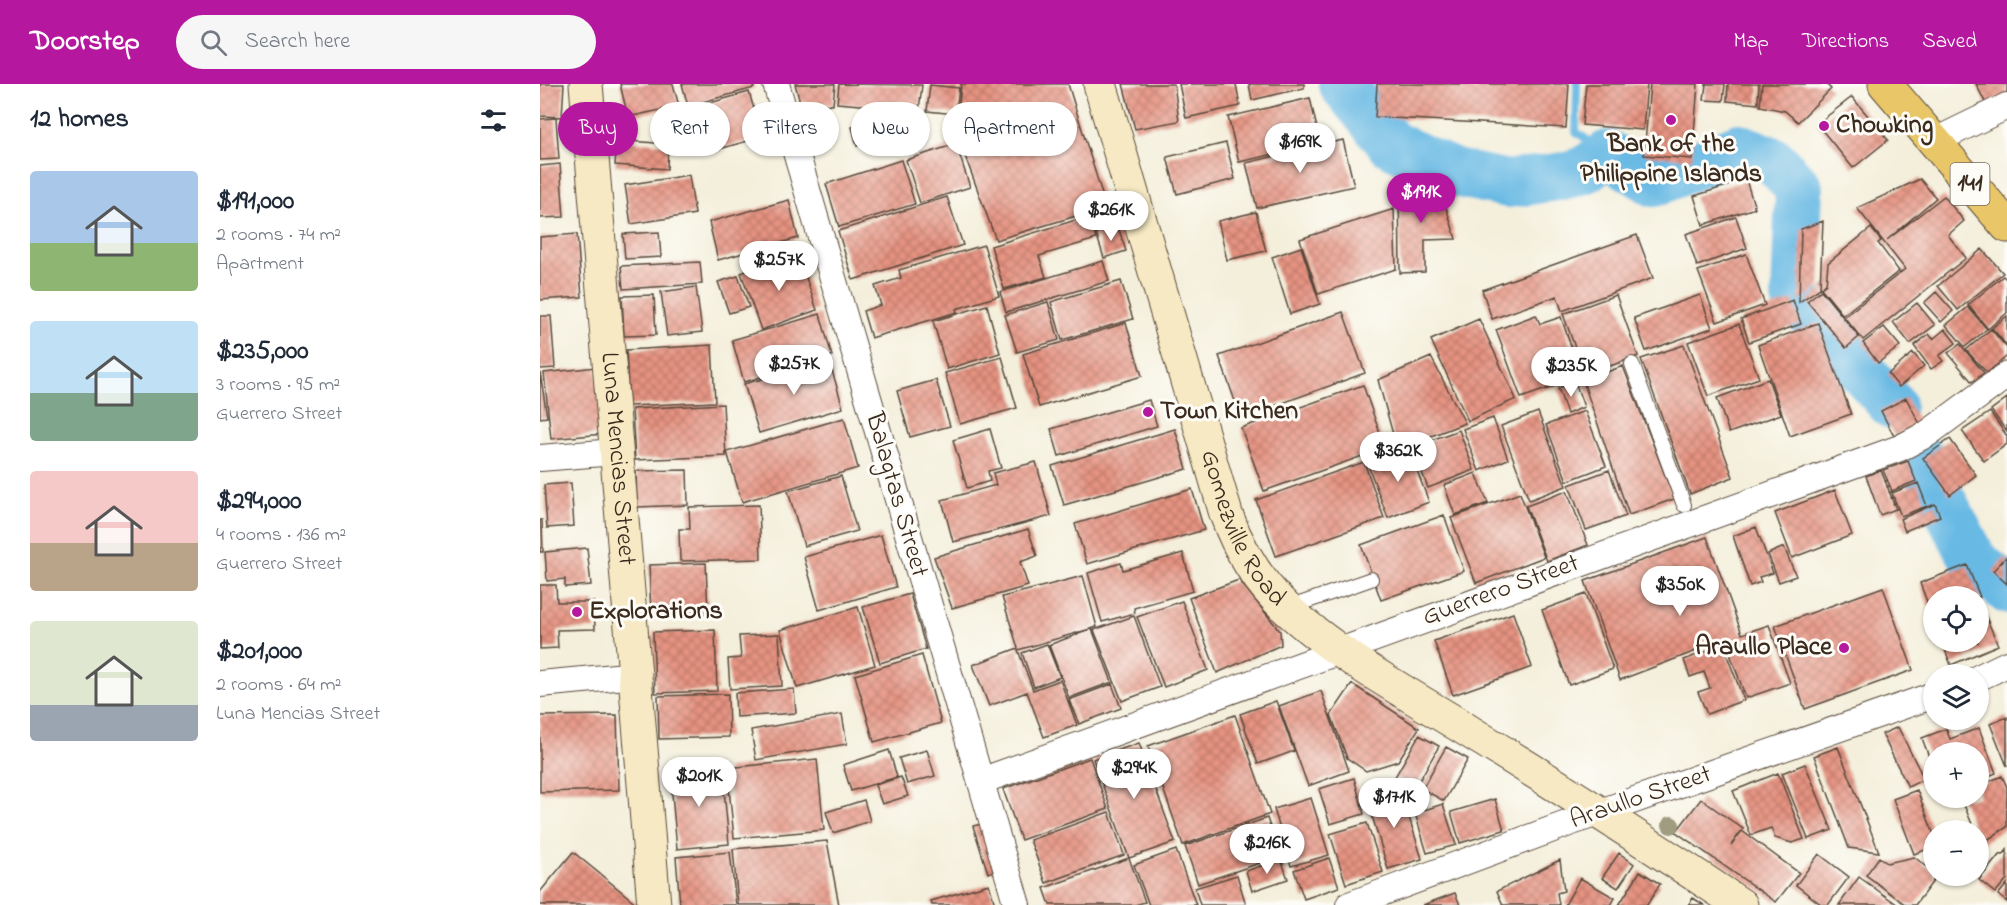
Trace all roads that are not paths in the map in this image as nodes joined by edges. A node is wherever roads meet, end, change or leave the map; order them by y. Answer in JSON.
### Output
{"nodes":[{"id":1,"x":586,"y":84,"type":"edge"},
{"id":2,"x":776,"y":84,"type":"edge"},
{"id":3,"x":1100,"y":84,"type":"edge"},
{"id":4,"x":1885,"y":84,"type":"edge"},
{"id":5,"x":2007,"y":106,"type":"edge"},
{"id":6,"x":1933,"y":142,"type":"junction"},
{"id":7,"x":2007,"y":226,"type":"edge"},
{"id":8,"x":1632,"y":364,"type":"dead end"},
{"id":9,"x":2007,"y":375,"type":"edge"},
{"id":10,"x":609,"y":453,"type":"junction"},
{"id":11,"x":540,"y":458,"type":"edge"},
{"id":12,"x":1684,"y":505,"type":"dead end"},
{"id":13,"x":1371,"y":579,"type":"dead end"},
{"id":14,"x":1286,"y":608,"type":"junction"},
{"id":15,"x":1339,"y":649,"type":"junction"},
{"id":16,"x":2007,"y":664,"type":"edge"},
{"id":17,"x":1989,"y":673,"type":"edge"},
{"id":18,"x":637,"y":675,"type":"junction"},
{"id":19,"x":540,"y":684,"type":"edge"},
{"id":20,"x":1923,"y":699,"type":"edge"},
{"id":21,"x":981,"y":781,"type":"junction"},
{"id":22,"x":1601,"y":812,"type":"junction"},
{"id":23,"x":654,"y":905,"type":"edge"},
{"id":24,"x":1017,"y":905,"type":"edge"},
{"id":25,"x":1350,"y":905,"type":"edge"},
{"id":26,"x":1741,"y":905,"type":"edge"}],
"edges":[{"from":1,"to":10,"type":"main road","name":"Luna Mencias Street"},
{"from":2,"to":21,"type":"street","name":"Balagtas Street"},
{"from":3,"to":14,"type":"main road","name":"Gomezville Road"},
{"from":4,"to":6,"type":"main road","number":"141"},
{"from":5,"to":6,"type":"street"},
{"from":6,"to":7,"type":"main road","number":"141"},
{"from":8,"to":12,"type":"lane"},
{"from":9,"to":15,"type":"street","name":"Guerrero Street"},
{"from":10,"to":11,"type":"street"},
{"from":10,"to":18,"type":"main road","name":"Luna Mencias Street"},
{"from":13,"to":14,"type":"lane"},
{"from":14,"to":15,"type":"main road","name":"Gomezville Road"},
{"from":15,"to":21,"type":"street","name":"Guerrero Street"},
{"from":15,"to":22,"type":"main road","name":"Gomezville Road"},
{"from":16,"to":17,"type":"street"},
{"from":18,"to":19,"type":"street"},
{"from":18,"to":23,"type":"main road","name":"Luna Mencias Street"},
{"from":20,"to":22,"type":"street","name":"Araullo Street"},
{"from":21,"to":24,"type":"street","name":"Balagtas Street"},
{"from":22,"to":25,"type":"street","name":"Araullo Street"},
{"from":22,"to":26,"type":"main road","name":"Gomezville Road"}]}
